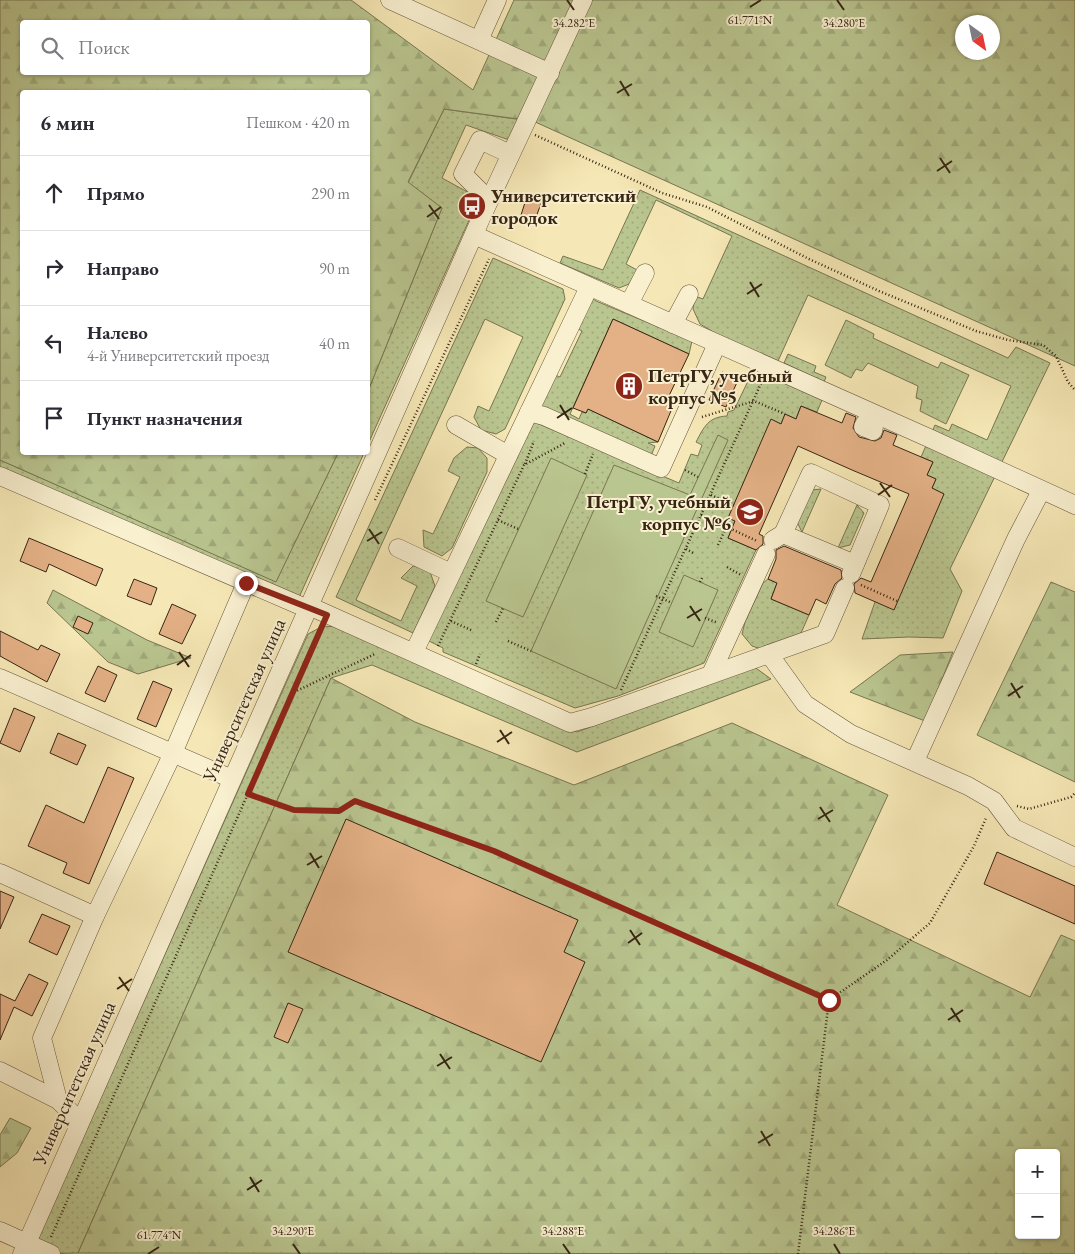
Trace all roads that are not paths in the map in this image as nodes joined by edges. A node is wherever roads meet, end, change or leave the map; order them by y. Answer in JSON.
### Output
{"nodes":[{"id":1,"x":390,"y":0,"type":"edge"},
{"id":2,"x":497,"y":0,"type":"edge"},
{"id":3,"x":583,"y":0,"type":"edge"},
{"id":4,"x":479,"y":40,"type":"junction"},
{"id":5,"x":550,"y":73,"type":"junction"},
{"id":6,"x":510,"y":154,"type":"junction"},
{"id":7,"x":489,"y":200,"type":"junction"},
{"id":8,"x":474,"y":235,"type":"junction"},
{"id":9,"x":645,"y":273,"type":"dead end"},
{"id":10,"x":589,"y":287,"type":"junction"},
{"id":11,"x":689,"y":294,"type":"dead end"},
{"id":12,"x":629,"y":304,"type":"junction"},
{"id":13,"x":673,"y":324,"type":"junction"},
{"id":14,"x":717,"y":344,"type":"junction"},
{"id":15,"x":529,"y":412,"type":"junction"},
{"id":16,"x":456,"y":425,"type":"dead end"},
{"id":17,"x":508,"y":455,"type":"junction"},
{"id":18,"x":0,"y":476,"type":"edge"},
{"id":19,"x":1041,"y":491,"type":"junction"},
{"id":20,"x":1075,"y":505,"type":"edge"},
{"id":21,"x":774,"y":543,"type":"junction"},
{"id":22,"x":398,"y":548,"type":"dead end"},
{"id":23,"x":451,"y":574,"type":"junction"},
{"id":24,"x":850,"y":575,"type":"junction"},
{"id":25,"x":246,"y":583,"type":"junction"},
{"id":26,"x":309,"y":608,"type":"junction"},
{"id":27,"x":414,"y":652,"type":"junction"},
{"id":28,"x":769,"y":654,"type":"junction"},
{"id":29,"x":711,"y":674,"type":"junction"},
{"id":30,"x":0,"y":678,"type":"edge"},
{"id":31,"x":173,"y":753,"type":"junction"},
{"id":32,"x":915,"y":761,"type":"junction"},
{"id":33,"x":232,"y":779,"type":"junction"},
{"id":34,"x":1075,"y":857,"type":"edge"},
{"id":35,"x":0,"y":873,"type":"edge"},
{"id":36,"x":95,"y":916,"type":"junction"},
{"id":37,"x":0,"y":1071,"type":"edge"},
{"id":38,"x":58,"y":1100,"type":"junction"},
{"id":39,"x":80,"y":1121,"type":"junction"},
{"id":40,"x":0,"y":1231,"type":"edge"},
{"id":41,"x":25,"y":1248,"type":"edge"},
{"id":42,"x":48,"y":1253,"type":"edge"}],
"edges":[{"from":1,"to":4,"type":"street"},
{"from":2,"to":4,"type":"street"},
{"from":3,"to":5,"type":"street","name":"Университетская улица"},
{"from":4,"to":5,"type":"street"},
{"from":5,"to":6,"type":"street","name":"Университетская улица"},
{"from":6,"to":7,"type":"street","name":"Университетская улица"},
{"from":6,"to":7,"type":"street"},
{"from":7,"to":8,"type":"street","name":"Университетская улица"},
{"from":8,"to":10,"type":"street"},
{"from":8,"to":26,"type":"street","name":"Университетская улица"},
{"from":9,"to":12,"type":"street"},
{"from":10,"to":12,"type":"street"},
{"from":10,"to":15,"type":"street"},
{"from":11,"to":13,"type":"street"},
{"from":12,"to":13,"type":"street"},
{"from":13,"to":14,"type":"street"},
{"from":14,"to":15,"type":"street"},
{"from":14,"to":19,"type":"street"},
{"from":15,"to":17,"type":"street"},
{"from":16,"to":17,"type":"street"},
{"from":17,"to":23,"type":"street"},
{"from":18,"to":25,"type":"street"},
{"from":19,"to":20,"type":"street"},
{"from":19,"to":32,"type":"street"},
{"from":21,"to":24,"type":"street"},
{"from":21,"to":24,"type":"street"},
{"from":21,"to":29,"type":"street"},
{"from":22,"to":23,"type":"street"},
{"from":23,"to":27,"type":"street"},
{"from":24,"to":28,"type":"street"},
{"from":25,"to":26,"type":"street"},
{"from":25,"to":31,"type":"street"},
{"from":26,"to":27,"type":"street"},
{"from":26,"to":33,"type":"street","name":"Университетская улица"},
{"from":27,"to":29,"type":"street"},
{"from":28,"to":29,"type":"street"},
{"from":28,"to":32,"type":"street"},
{"from":30,"to":31,"type":"street"},
{"from":31,"to":33,"type":"street"},
{"from":31,"to":36,"type":"street"},
{"from":32,"to":34,"type":"street"},
{"from":33,"to":39,"type":"street","name":"Университетская улица"},
{"from":35,"to":36,"type":"street"},
{"from":36,"to":38,"type":"street"},
{"from":37,"to":38,"type":"street"},
{"from":38,"to":39,"type":"street"},
{"from":39,"to":41,"type":"street","name":"Университетская улица"},
{"from":40,"to":41,"type":"street"},
{"from":41,"to":42,"type":"street"}]}
